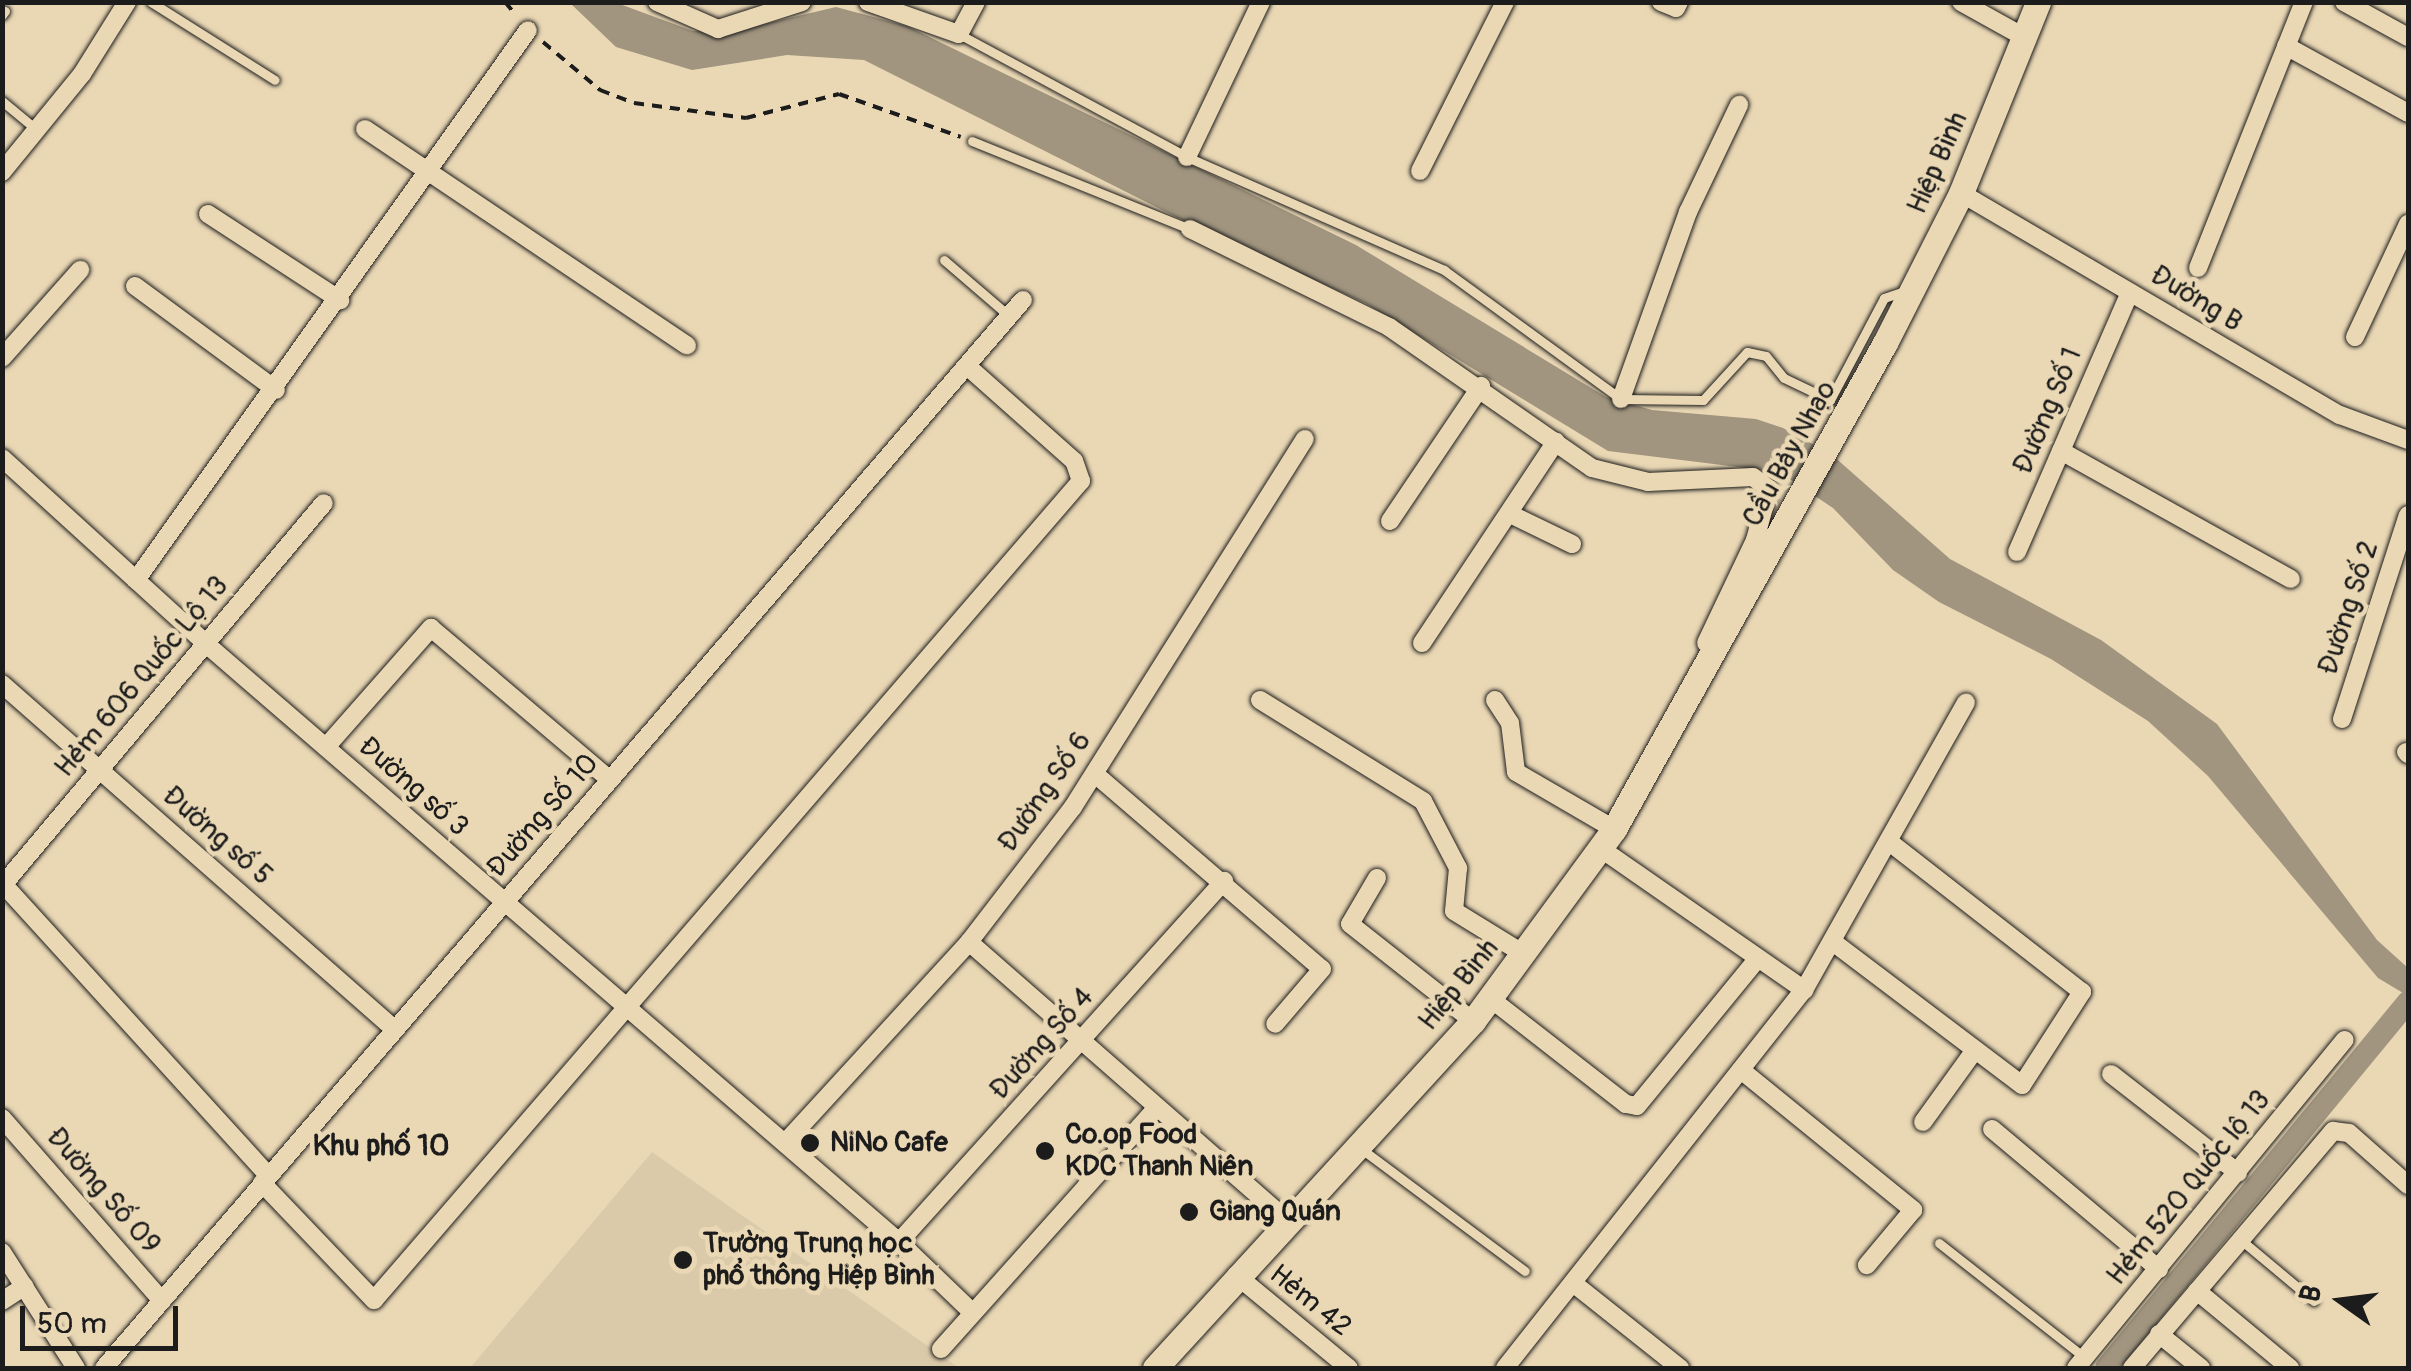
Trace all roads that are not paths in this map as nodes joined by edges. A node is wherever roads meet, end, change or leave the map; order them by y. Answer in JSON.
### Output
{"nodes":[{"id":1,"x":127,"y":2,"type":"edge"},
{"id":2,"x":151,"y":2,"type":"edge"},
{"id":3,"x":657,"y":2,"type":"edge"},
{"id":4,"x":802,"y":2,"type":"edge"},
{"id":5,"x":868,"y":2,"type":"edge"},
{"id":6,"x":976,"y":2,"type":"edge"},
{"id":7,"x":1261,"y":2,"type":"edge"},
{"id":8,"x":1505,"y":2,"type":"edge"},
{"id":9,"x":1661,"y":2,"type":"edge"},
{"id":10,"x":1679,"y":2,"type":"edge"},
{"id":11,"x":1962,"y":2,"type":"edge"},
{"id":12,"x":2038,"y":2,"type":"edge"},
{"id":13,"x":2304,"y":2,"type":"edge"},
{"id":14,"x":2344,"y":2,"type":"edge"},
{"id":15,"x":2368,"y":8,"type":"edge"},
{"id":16,"x":528,"y":30,"type":"road end"},
{"id":17,"x":959,"y":34,"type":"junction"},
{"id":18,"x":2024,"y":37,"type":"junction"},
{"id":19,"x":2408,"y":37,"type":"edge"},
{"id":20,"x":2286,"y":46,"type":"junction"},
{"id":21,"x":276,"y":80,"type":"dead end"},
{"id":22,"x":2,"y":101,"type":"edge"},
{"id":23,"x":1739,"y":106,"type":"dead end"},
{"id":24,"x":2408,"y":113,"type":"edge"},
{"id":25,"x":365,"y":129,"type":"dead end"},
{"id":26,"x":37,"y":130,"type":"junction"},
{"id":27,"x":972,"y":141,"type":"road end"},
{"id":28,"x":1187,"y":156,"type":"junction"},
{"id":29,"x":1420,"y":171,"type":"dead end"},
{"id":30,"x":2,"y":172,"type":"edge"},
{"id":31,"x":430,"y":174,"type":"junction"},
{"id":32,"x":1961,"y":193,"type":"junction"},
{"id":33,"x":208,"y":214,"type":"dead end"},
{"id":34,"x":2408,"y":224,"type":"edge"},
{"id":35,"x":1190,"y":228,"type":"joint"},
{"id":36,"x":944,"y":260,"type":"dead end"},
{"id":37,"x":2198,"y":268,"type":"dead end"},
{"id":38,"x":80,"y":270,"type":"dead end"},
{"id":39,"x":135,"y":286,"type":"dead end"},
{"id":40,"x":1912,"y":289,"type":"junction"},
{"id":41,"x":2130,"y":292,"type":"junction"},
{"id":42,"x":340,"y":300,"type":"junction"},
{"id":43,"x":1023,"y":300,"type":"dead end"},
{"id":44,"x":1009,"y":316,"type":"junction"},
{"id":45,"x":2354,"y":337,"type":"dead end"},
{"id":46,"x":1885,"y":344,"type":"joint"},
{"id":47,"x":687,"y":345,"type":"dead end"},
{"id":48,"x":2,"y":358,"type":"edge"},
{"id":49,"x":967,"y":366,"type":"junction"},
{"id":50,"x":1481,"y":386,"type":"junction"},
{"id":51,"x":276,"y":390,"type":"junction"},
{"id":52,"x":1621,"y":399,"type":"junction"},
{"id":53,"x":1305,"y":439,"type":"dead end"},
{"id":54,"x":2408,"y":440,"type":"edge"},
{"id":55,"x":1556,"y":441,"type":"junction"},
{"id":56,"x":2061,"y":451,"type":"junction"},
{"id":57,"x":2,"y":458,"type":"edge"},
{"id":58,"x":324,"y":504,"type":"dead end"},
{"id":59,"x":1510,"y":514,"type":"junction"},
{"id":60,"x":2408,"y":515,"type":"edge"},
{"id":61,"x":1390,"y":521,"type":"dead end"},
{"id":62,"x":1572,"y":544,"type":"dead end"},
{"id":63,"x":2017,"y":552,"type":"dead end"},
{"id":64,"x":2291,"y":579,"type":"dead end"},
{"id":65,"x":136,"y":580,"type":"junction"},
{"id":66,"x":1748,"y":594,"type":"joint"},
{"id":67,"x":205,"y":643,"type":"junction"},
{"id":68,"x":1422,"y":643,"type":"dead end"},
{"id":69,"x":1708,"y":666,"type":"junction"},
{"id":70,"x":2,"y":684,"type":"edge"},
{"id":71,"x":1260,"y":700,"type":"dead end"},
{"id":72,"x":1495,"y":700,"type":"dead end"},
{"id":73,"x":1966,"y":702,"type":"dead end"},
{"id":74,"x":2342,"y":719,"type":"dead end"},
{"id":75,"x":326,"y":747,"type":"junction"},
{"id":76,"x":100,"y":769,"type":"junction"},
{"id":77,"x":1095,"y":774,"type":"junction"},
{"id":78,"x":610,"y":780,"type":"junction"},
{"id":79,"x":1607,"y":839,"type":"junction"},
{"id":80,"x":1892,"y":844,"type":"junction"},
{"id":81,"x":1377,"y":878,"type":"dead end"},
{"id":82,"x":1224,"y":882,"type":"junction"},
{"id":83,"x":3,"y":885,"type":"edge"},
{"id":84,"x":505,"y":902,"type":"junction"},
{"id":85,"x":970,"y":942,"type":"junction"},
{"id":86,"x":1833,"y":942,"type":"junction"},
{"id":87,"x":1524,"y":954,"type":"junction"},
{"id":88,"x":1758,"y":958,"type":"junction"},
{"id":89,"x":1804,"y":990,"type":"junction"},
{"id":90,"x":1491,"y":999,"type":"junction"},
{"id":91,"x":625,"y":1005,"type":"junction"},
{"id":92,"x":1473,"y":1021,"type":"junction"},
{"id":93,"x":1275,"y":1024,"type":"dead end"},
{"id":94,"x":394,"y":1029,"type":"junction"},
{"id":95,"x":2344,"y":1040,"type":"dead end"},
{"id":96,"x":1082,"y":1041,"type":"junction"},
{"id":97,"x":1975,"y":1050,"type":"junction"},
{"id":98,"x":1741,"y":1070,"type":"junction"},
{"id":99,"x":2111,"y":1074,"type":"dead end"},
{"id":100,"x":1157,"y":1107,"type":"junction"},
{"id":101,"x":2,"y":1118,"type":"edge"},
{"id":102,"x":1924,"y":1122,"type":"dead end"},
{"id":103,"x":1992,"y":1128,"type":"dead end"},
{"id":104,"x":785,"y":1143,"type":"junction"},
{"id":105,"x":1356,"y":1145,"type":"junction"},
{"id":106,"x":2238,"y":1174,"type":"junction"},
{"id":107,"x":265,"y":1179,"type":"junction"},
{"id":108,"x":2408,"y":1185,"type":"edge"},
{"id":109,"x":1286,"y":1220,"type":"junction"},
{"id":110,"x":2240,"y":1240,"type":"junction"},
{"id":111,"x":899,"y":1242,"type":"junction"},
{"id":112,"x":1939,"y":1243,"type":"dead end"},
{"id":113,"x":2,"y":1252,"type":"edge"},
{"id":114,"x":1867,"y":1265,"type":"dead end"},
{"id":115,"x":2159,"y":1270,"type":"junction"},
{"id":116,"x":1525,"y":1271,"type":"dead end"},
{"id":117,"x":1236,"y":1275,"type":"junction"},
{"id":118,"x":1573,"y":1283,"type":"junction"},
{"id":119,"x":25,"y":1286,"type":"junction"},
{"id":120,"x":2197,"y":1291,"type":"junction"},
{"id":121,"x":2,"y":1300,"type":"edge"},
{"id":122,"x":162,"y":1301,"type":"junction"},
{"id":123,"x":2314,"y":1302,"type":"dead end"},
{"id":124,"x":972,"y":1312,"type":"junction"},
{"id":125,"x":2160,"y":1334,"type":"junction"},
{"id":126,"x":941,"y":1350,"type":"dead end"},
{"id":127,"x":2080,"y":1363,"type":"edge"},
{"id":128,"x":76,"y":1368,"type":"edge"},
{"id":129,"x":104,"y":1368,"type":"edge"},
{"id":130,"x":1154,"y":1368,"type":"edge"},
{"id":131,"x":1350,"y":1368,"type":"edge"},
{"id":132,"x":1504,"y":1368,"type":"edge"},
{"id":133,"x":1680,"y":1368,"type":"edge"},
{"id":134,"x":2132,"y":1368,"type":"edge"},
{"id":135,"x":2201,"y":1368,"type":"edge"},
{"id":136,"x":2290,"y":1368,"type":"edge"}],
"edges":[{"from":1,"to":26,"type":"street"},
{"from":2,"to":21,"type":"lane"},
{"from":3,"to":4,"type":"street"},
{"from":5,"to":17,"type":"street"},
{"from":6,"to":17,"type":"street"},
{"from":7,"to":28,"type":"street"},
{"from":8,"to":29,"type":"street"},
{"from":9,"to":10,"type":"street"},
{"from":11,"to":18,"type":"street"},
{"from":12,"to":18,"type":"main road","name":"Hiệp Bình"},
{"from":13,"to":20,"type":"street"},
{"from":14,"to":15,"type":"street"},
{"from":15,"to":19,"type":"street"},
{"from":16,"to":31,"type":"street"},
{"from":17,"to":28,"type":"lane"},
{"from":18,"to":32,"type":"main road","name":"Hiệp Bình"},
{"from":20,"to":24,"type":"street"},
{"from":20,"to":37,"type":"street"},
{"from":22,"to":26,"type":"lane"},
{"from":23,"to":52,"type":"street"},
{"from":25,"to":31,"type":"street"},
{"from":26,"to":30,"type":"street"},
{"from":27,"to":35,"type":"lane"},
{"from":28,"to":52,"type":"lane"},
{"from":31,"to":42,"type":"street"},
{"from":31,"to":47,"type":"street"},
{"from":32,"to":40,"type":"main road","name":"Hiệp Bình"},
{"from":32,"to":41,"type":"street","name":"Đường B"},
{"from":33,"to":42,"type":"street"},
{"from":34,"to":45,"type":"street"},
{"from":35,"to":50,"type":"street"},
{"from":36,"to":44,"type":"lane"},
{"from":38,"to":48,"type":"street"},
{"from":39,"to":51,"type":"street"},
{"from":40,"to":46,"type":"main road","name":"Hiệp Bình"},
{"from":40,"to":52,"type":"lane"},
{"from":41,"to":54,"type":"street","name":"Đường B"},
{"from":41,"to":56,"type":"street","name":"Đường Số 1"},
{"from":42,"to":51,"type":"street"},
{"from":43,"to":44,"type":"street","name":"Đường Số 10"},
{"from":44,"to":49,"type":"street","name":"Đường Số 10"},
{"from":46,"to":66,"type":"main road","name":"Cầu Bảy Nhạo"},
{"from":49,"to":78,"type":"street","name":"Đường Số 10"},
{"from":49,"to":91,"type":"street"},
{"from":50,"to":55,"type":"street"},
{"from":50,"to":61,"type":"street"},
{"from":51,"to":65,"type":"street"},
{"from":53,"to":77,"type":"street","name":"Đường Số 6"},
{"from":55,"to":59,"type":"street"},
{"from":55,"to":69,"type":"street"},
{"from":56,"to":63,"type":"street","name":"Đường Số 1"},
{"from":56,"to":64,"type":"street"},
{"from":57,"to":65,"type":"street","name":"Đường số 3"},
{"from":58,"to":67,"type":"street","name":"Hẻm 606 Quốc Lộ 13"},
{"from":59,"to":62,"type":"street"},
{"from":59,"to":68,"type":"street"},
{"from":60,"to":74,"type":"street","name":"Đường Số 2"},
{"from":65,"to":67,"type":"street","name":"Đường số 3"},
{"from":66,"to":69,"type":"main road","name":"Hiệp Bình"},
{"from":67,"to":75,"type":"street","name":"Đường số 3"},
{"from":67,"to":76,"type":"street","name":"Hẻm 606 Quốc Lộ 13"},
{"from":69,"to":79,"type":"main road","name":"Hiệp Bình"},
{"from":70,"to":76,"type":"street","name":"Đường số 5"},
{"from":71,"to":87,"type":"street"},
{"from":72,"to":79,"type":"street"},
{"from":73,"to":80,"type":"street"},
{"from":75,"to":78,"type":"street"},
{"from":75,"to":84,"type":"street","name":"Đường số 3"},
{"from":76,"to":83,"type":"street","name":"Hẻm 606 Quốc Lộ 13"},
{"from":76,"to":94,"type":"street","name":"Đường số 5"},
{"from":77,"to":82,"type":"street"},
{"from":77,"to":85,"type":"street","name":"Đường Số 6"},
{"from":78,"to":84,"type":"street","name":"Đường Số 10"},
{"from":79,"to":87,"type":"main road","name":"Hiệp Bình"},
{"from":79,"to":88,"type":"street"},
{"from":80,"to":86,"type":"street"},
{"from":80,"to":97,"type":"street"},
{"from":81,"to":92,"type":"street"},
{"from":82,"to":93,"type":"street"},
{"from":82,"to":96,"type":"street","name":"Đường Số 4"},
{"from":83,"to":107,"type":"street"},
{"from":84,"to":91,"type":"street","name":"Đường số 3"},
{"from":84,"to":94,"type":"street","name":"Đường Số 10"},
{"from":85,"to":96,"type":"street"},
{"from":85,"to":104,"type":"street","name":"Đường Số 6"},
{"from":86,"to":89,"type":"street"},
{"from":86,"to":97,"type":"street"},
{"from":87,"to":90,"type":"main road","name":"Hiệp Bình"},
{"from":88,"to":89,"type":"street"},
{"from":88,"to":90,"type":"street"},
{"from":89,"to":98,"type":"street"},
{"from":90,"to":92,"type":"main road","name":"Hiệp Bình"},
{"from":91,"to":104,"type":"street","name":"Đường số 3"},
{"from":91,"to":107,"type":"street"},
{"from":92,"to":105,"type":"main road","name":"Hiệp Bình"},
{"from":94,"to":107,"type":"street","name":"Đường Số 10"},
{"from":95,"to":106,"type":"street","name":"Hẻm 520 Quốc lộ 13"},
{"from":96,"to":100,"type":"street"},
{"from":96,"to":111,"type":"street","name":"Đường Số 4"},
{"from":97,"to":102,"type":"street"},
{"from":98,"to":114,"type":"street"},
{"from":98,"to":118,"type":"street"},
{"from":99,"to":106,"type":"street"},
{"from":100,"to":109,"type":"street"},
{"from":100,"to":124,"type":"street"},
{"from":101,"to":122,"type":"street","name":"Đường Số 09"},
{"from":103,"to":115,"type":"street"},
{"from":104,"to":111,"type":"street","name":"Đường số 3"},
{"from":105,"to":109,"type":"main road","name":"Hiệp Bình"},
{"from":105,"to":116,"type":"lane"},
{"from":106,"to":115,"type":"street","name":"Hẻm 520 Quốc lộ 13"},
{"from":107,"to":122,"type":"street","name":"Đường Số 10"},
{"from":108,"to":110,"type":"street"},
{"from":109,"to":117,"type":"main road","name":"Hiệp Bình"},
{"from":110,"to":120,"type":"street"},
{"from":110,"to":123,"type":"lane"},
{"from":111,"to":124,"type":"street","name":"Đường số 3"},
{"from":112,"to":127,"type":"lane"},
{"from":113,"to":119,"type":"street"},
{"from":115,"to":127,"type":"street","name":"Hẻm 520 Quốc lộ 13"},
{"from":117,"to":130,"type":"main road","name":"Hiệp Bình"},
{"from":117,"to":131,"type":"street","name":"Hẻm 42"},
{"from":118,"to":132,"type":"street"},
{"from":118,"to":133,"type":"street"},
{"from":119,"to":121,"type":"street"},
{"from":119,"to":128,"type":"street"},
{"from":120,"to":125,"type":"street"},
{"from":120,"to":136,"type":"street"},
{"from":122,"to":129,"type":"street","name":"Đường Số 10"},
{"from":124,"to":126,"type":"street"},
{"from":125,"to":134,"type":"street"},
{"from":125,"to":135,"type":"street"}]}
